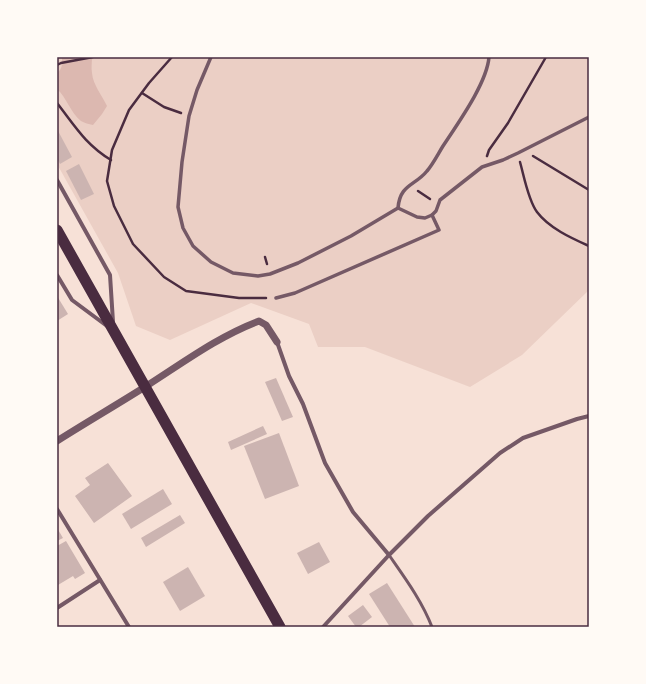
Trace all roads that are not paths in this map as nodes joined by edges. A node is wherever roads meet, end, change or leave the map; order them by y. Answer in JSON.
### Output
{"nodes":[{"id":1,"x":211,"y":57,"type":"edge"},
{"id":2,"x":489,"y":57,"type":"edge"},
{"id":3,"x":589,"y":117,"type":"edge"},
{"id":4,"x":57,"y":180,"type":"edge"},
{"id":5,"x":398,"y":208,"type":"junction"},
{"id":6,"x":432,"y":215,"type":"junction"},
{"id":7,"x":57,"y":230,"type":"edge"},
{"id":8,"x":57,"y":275,"type":"edge"},
{"id":9,"x":276,"y":298,"type":"road end"},
{"id":10,"x":113,"y":330,"type":"junction"},
{"id":11,"x":277,"y":342,"type":"joint"},
{"id":12,"x":145,"y":387,"type":"junction"},
{"id":13,"x":589,"y":416,"type":"edge"},
{"id":14,"x":57,"y":441,"type":"edge"},
{"id":15,"x":57,"y":509,"type":"edge"},
{"id":16,"x":389,"y":555,"type":"junction"},
{"id":17,"x":100,"y":580,"type":"junction"},
{"id":18,"x":57,"y":608,"type":"edge"},
{"id":19,"x":129,"y":627,"type":"edge"},
{"id":20,"x":280,"y":627,"type":"edge"},
{"id":21,"x":323,"y":627,"type":"edge"},
{"id":22,"x":432,"y":627,"type":"edge"}],
"edges":[{"from":1,"to":5,"type":"street"},
{"from":2,"to":5,"type":"street"},
{"from":3,"to":6,"type":"street"},
{"from":4,"to":10,"type":"street"},
{"from":5,"to":6,"type":"street"},
{"from":6,"to":9,"type":"street"},
{"from":7,"to":10,"type":"highway"},
{"from":8,"to":10,"type":"street"},
{"from":10,"to":12,"type":"highway"},
{"from":11,"to":12,"type":"street"},
{"from":11,"to":16,"type":"street"},
{"from":12,"to":14,"type":"street"},
{"from":12,"to":20,"type":"highway"},
{"from":13,"to":16,"type":"street"},
{"from":15,"to":17,"type":"street"},
{"from":16,"to":21,"type":"street"},
{"from":16,"to":22,"type":"lane"},
{"from":17,"to":18,"type":"street"},
{"from":17,"to":19,"type":"street"}]}
